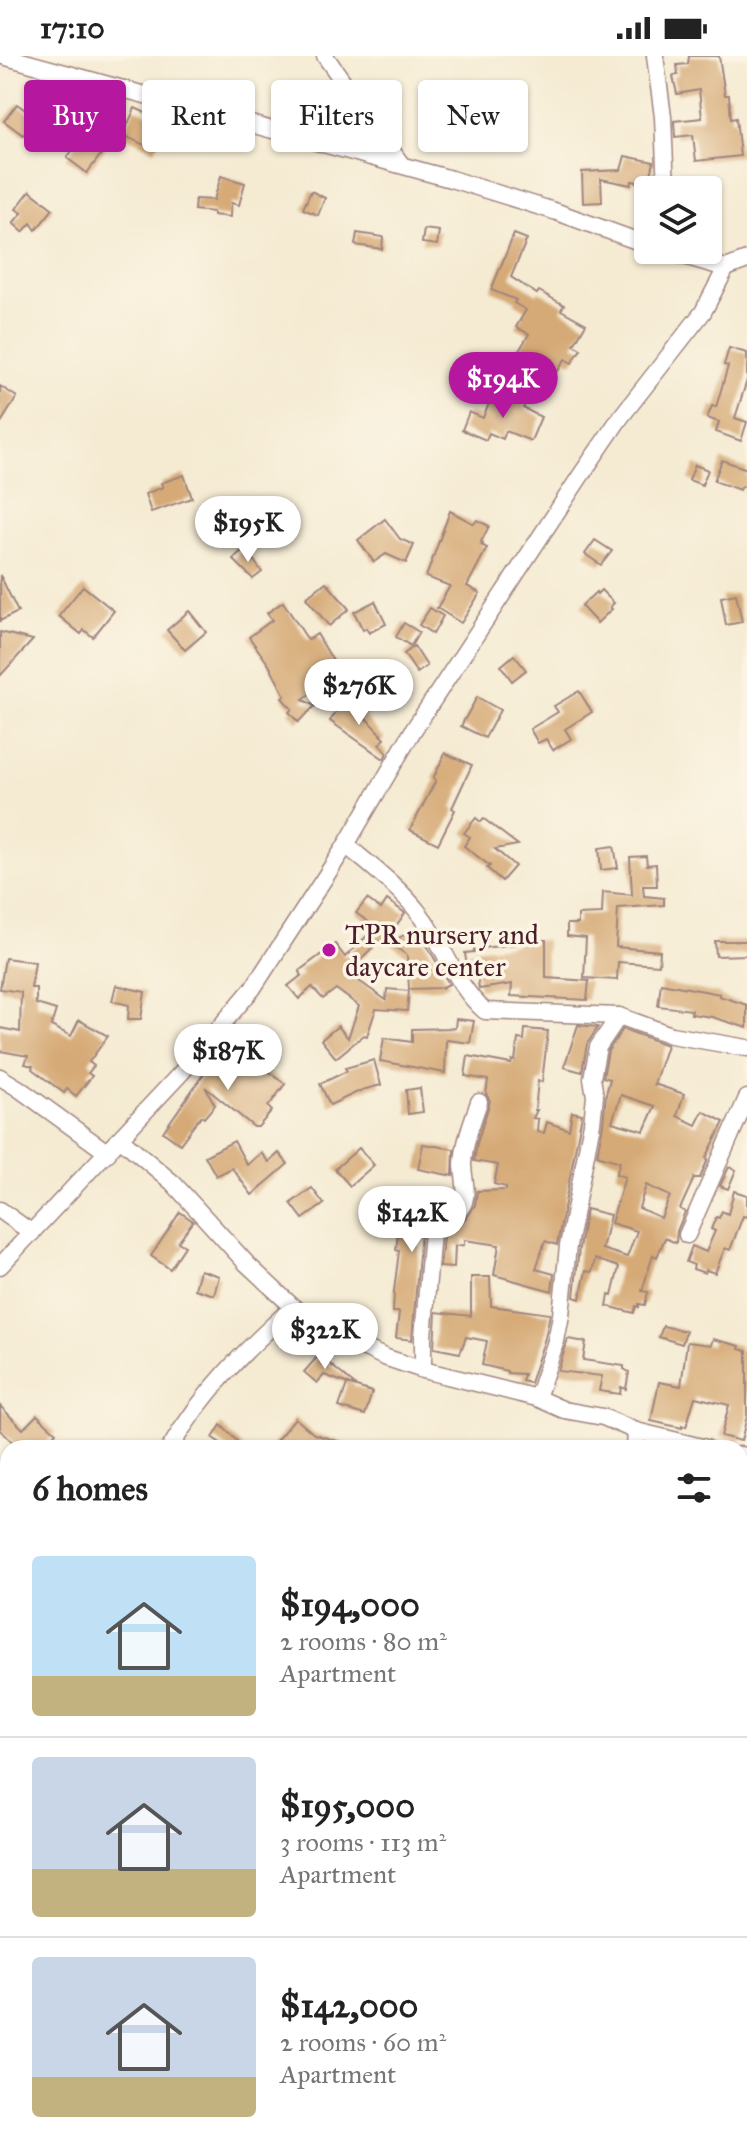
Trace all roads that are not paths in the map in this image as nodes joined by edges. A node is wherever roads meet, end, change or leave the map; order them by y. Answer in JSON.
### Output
{"nodes":[{"id":1,"x":3,"y":56,"type":"edge"},
{"id":2,"x":325,"y":56,"type":"edge"},
{"id":3,"x":655,"y":56,"type":"edge"},
{"id":4,"x":401,"y":164,"type":"junction"},
{"id":5,"x":665,"y":176,"type":"edge"},
{"id":6,"x":634,"y":240,"type":"edge"},
{"id":7,"x":747,"y":260,"type":"edge"},
{"id":8,"x":712,"y":264,"type":"edge"},
{"id":9,"x":726,"y":268,"type":"junction"},
{"id":10,"x":346,"y":845,"type":"junction"},
{"id":11,"x":619,"y":1016,"type":"junction"},
{"id":12,"x":747,"y":1048,"type":"edge"},
{"id":13,"x":0,"y":1077,"type":"edge"},
{"id":14,"x":747,"y":1098,"type":"edge"},
{"id":15,"x":479,"y":1102,"type":"dead end"},
{"id":16,"x":121,"y":1139,"type":"junction"},
{"id":17,"x":108,"y":1153,"type":"junction"},
{"id":18,"x":0,"y":1210,"type":"edge"},
{"id":19,"x":32,"y":1233,"type":"junction"},
{"id":20,"x":687,"y":1235,"type":"dead end"},
{"id":21,"x":0,"y":1266,"type":"edge"},
{"id":22,"x":293,"y":1307,"type":"junction"},
{"id":23,"x":423,"y":1370,"type":"junction"},
{"id":24,"x":537,"y":1398,"type":"junction"},
{"id":25,"x":175,"y":1440,"type":"edge"},
{"id":26,"x":636,"y":1440,"type":"edge"}],
"edges":[{"from":1,"to":4,"type":"street"},
{"from":2,"to":4,"type":"street"},
{"from":3,"to":5,"type":"street"},
{"from":4,"to":6,"type":"street"},
{"from":7,"to":9,"type":"street"},
{"from":8,"to":9,"type":"street"},
{"from":9,"to":10,"type":"street"},
{"from":10,"to":11,"type":"street"},
{"from":10,"to":16,"type":"street"},
{"from":11,"to":12,"type":"street"},
{"from":11,"to":24,"type":"street"},
{"from":13,"to":17,"type":"street"},
{"from":14,"to":20,"type":"street"},
{"from":15,"to":23,"type":"street"},
{"from":16,"to":17,"type":"street"},
{"from":16,"to":22,"type":"street"},
{"from":17,"to":19,"type":"street"},
{"from":18,"to":19,"type":"street"},
{"from":19,"to":21,"type":"street"},
{"from":22,"to":23,"type":"street"},
{"from":22,"to":25,"type":"street"},
{"from":23,"to":24,"type":"street"},
{"from":24,"to":26,"type":"street"}]}
